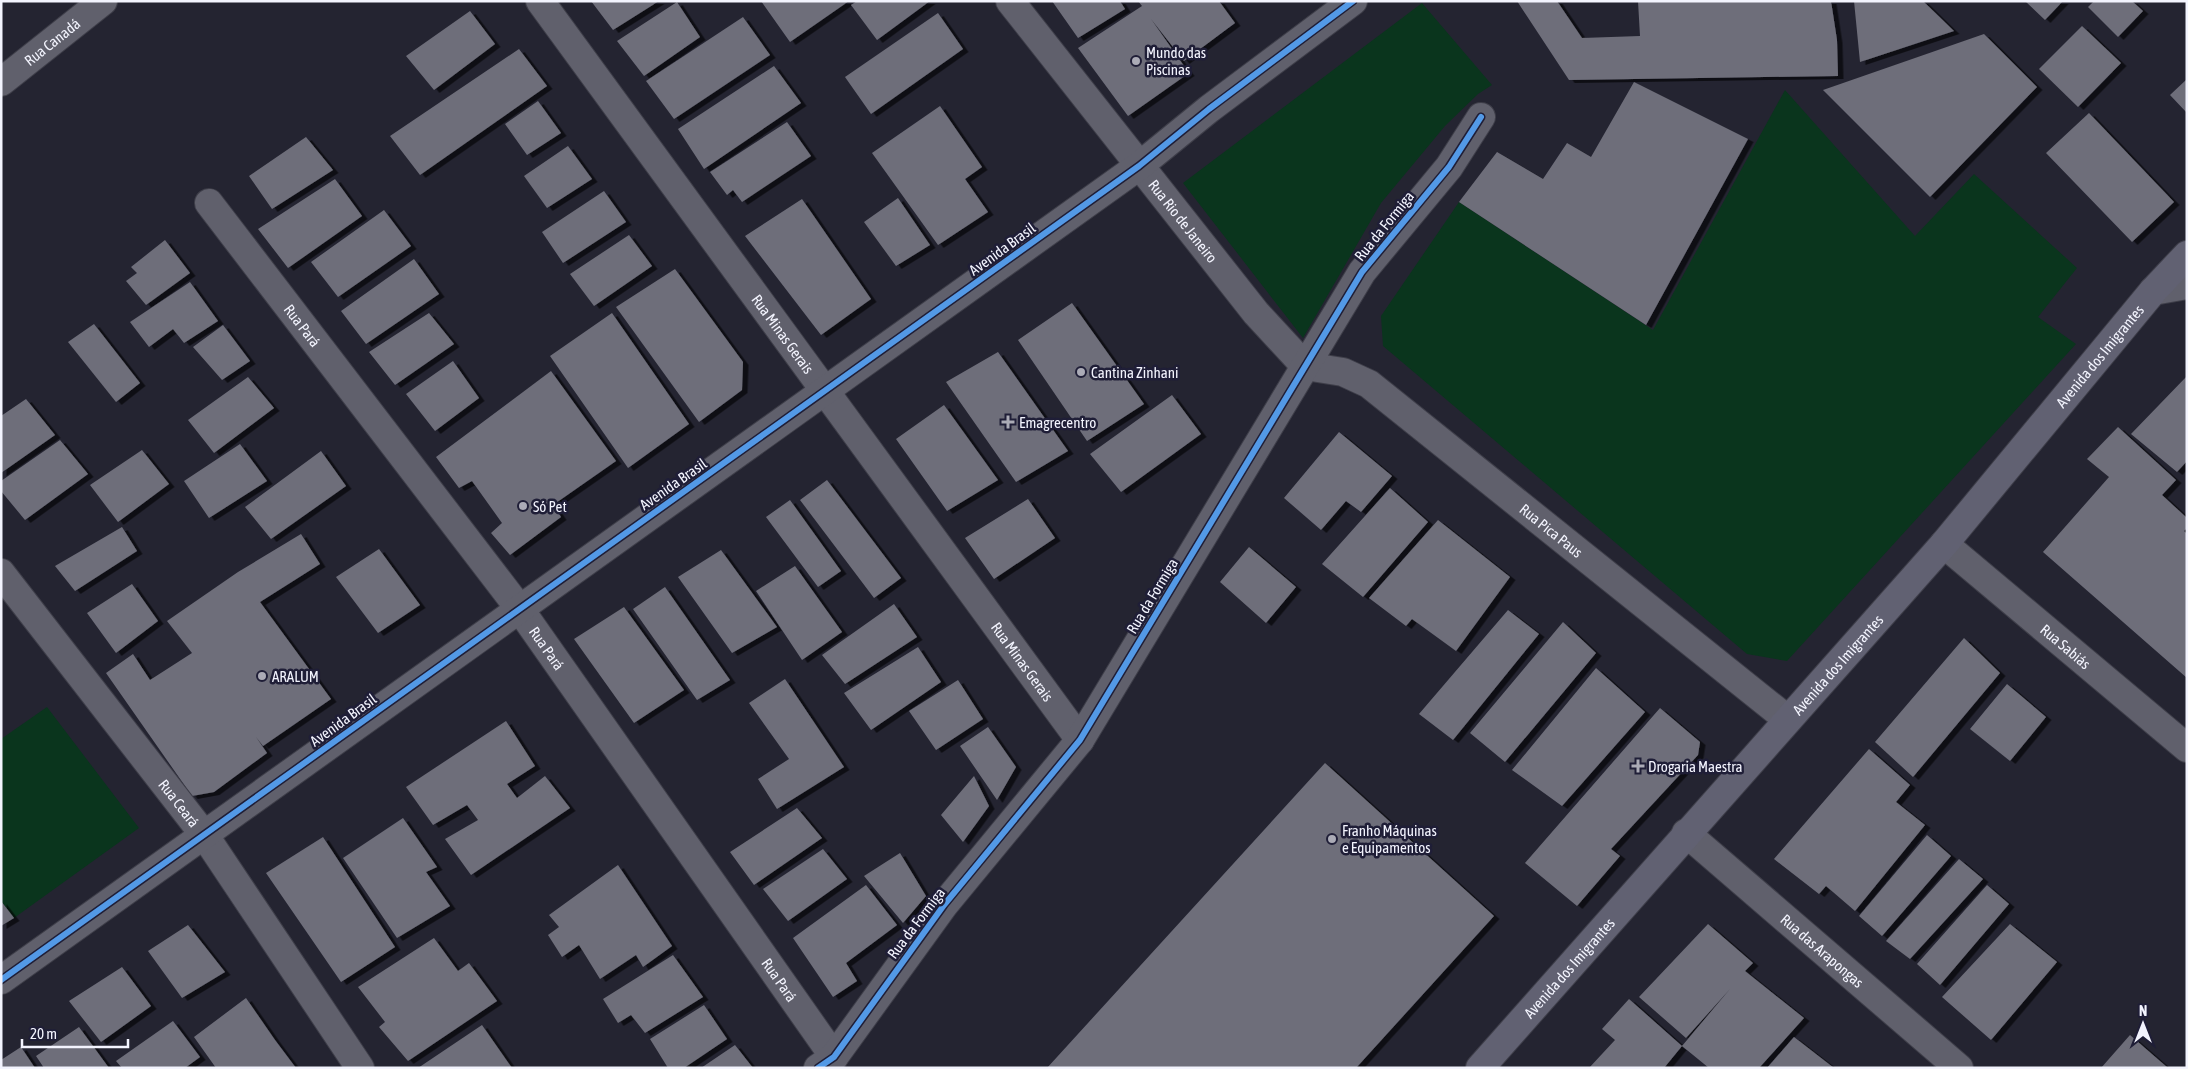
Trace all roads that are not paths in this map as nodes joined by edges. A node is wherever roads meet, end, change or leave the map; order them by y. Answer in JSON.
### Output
{"nodes":[{"id":1,"x":103,"y":1,"type":"edge"},
{"id":2,"x":540,"y":1,"type":"edge"},
{"id":3,"x":1010,"y":1,"type":"edge"},
{"id":4,"x":1353,"y":1,"type":"edge"},
{"id":5,"x":1,"y":82,"type":"edge"},
{"id":6,"x":1481,"y":117,"type":"dead end"},
{"id":7,"x":1139,"y":166,"type":"junction"},
{"id":8,"x":209,"y":203,"type":"dead end"},
{"id":9,"x":2187,"y":255,"type":"edge"},
{"id":10,"x":2187,"y":285,"type":"edge"},
{"id":11,"x":2153,"y":290,"type":"junction"},
{"id":12,"x":1305,"y":366,"type":"junction"},
{"id":13,"x":823,"y":392,"type":"junction"},
{"id":14,"x":1944,"y":544,"type":"junction"},
{"id":15,"x":1,"y":573,"type":"edge"},
{"id":16,"x":519,"y":608,"type":"junction"},
{"id":17,"x":1787,"y":719,"type":"junction"},
{"id":18,"x":1080,"y":740,"type":"junction"},
{"id":19,"x":2187,"y":748,"type":"edge"},
{"id":20,"x":1686,"y":833,"type":"junction"},
{"id":21,"x":205,"y":836,"type":"junction"},
{"id":22,"x":1,"y":980,"type":"edge"},
{"id":23,"x":826,"y":1062,"type":"edge"},
{"id":24,"x":360,"y":1068,"type":"edge"},
{"id":25,"x":1480,"y":1068,"type":"edge"},
{"id":26,"x":1958,"y":1068,"type":"edge"}],
"edges":[{"from":1,"to":5,"type":"street","name":"Rua Canadá"},
{"from":2,"to":13,"type":"street","name":"Rua Minas Gerais"},
{"from":3,"to":7,"type":"street","name":"Rua Rio de Janeiro"},
{"from":4,"to":7,"type":"street","name":"Avenida Brasil"},
{"from":6,"to":12,"type":"street","name":"Rua da Formiga"},
{"from":7,"to":12,"type":"street","name":"Rua Rio de Janeiro"},
{"from":7,"to":13,"type":"street","name":"Avenida Brasil"},
{"from":8,"to":16,"type":"street","name":"Rua Pará"},
{"from":9,"to":11,"type":"main road","name":"Avenida dos Imigrantes"},
{"from":10,"to":11,"type":"street"},
{"from":11,"to":14,"type":"main road","name":"Avenida dos Imigrantes"},
{"from":12,"to":17,"type":"street","name":"Rua Pica Paus"},
{"from":12,"to":18,"type":"street","name":"Rua da Formiga"},
{"from":13,"to":16,"type":"street","name":"Avenida Brasil"},
{"from":13,"to":18,"type":"street","name":"Rua Minas Gerais"},
{"from":14,"to":17,"type":"main road","name":"Avenida dos Imigrantes"},
{"from":14,"to":19,"type":"street","name":"Rua Sabiás"},
{"from":15,"to":21,"type":"street","name":"Rua Ceará"},
{"from":16,"to":21,"type":"street","name":"Avenida Brasil"},
{"from":16,"to":23,"type":"street","name":"Rua Pará"},
{"from":17,"to":20,"type":"main road","name":"Avenida dos Imigrantes"},
{"from":18,"to":23,"type":"street","name":"Rua da Formiga"},
{"from":20,"to":25,"type":"main road","name":"Avenida dos Imigrantes"},
{"from":20,"to":26,"type":"street","name":"Rua das Arapongas"},
{"from":21,"to":22,"type":"street","name":"Avenida Brasil"},
{"from":21,"to":24,"type":"street","name":"Rua Ceará"}]}
